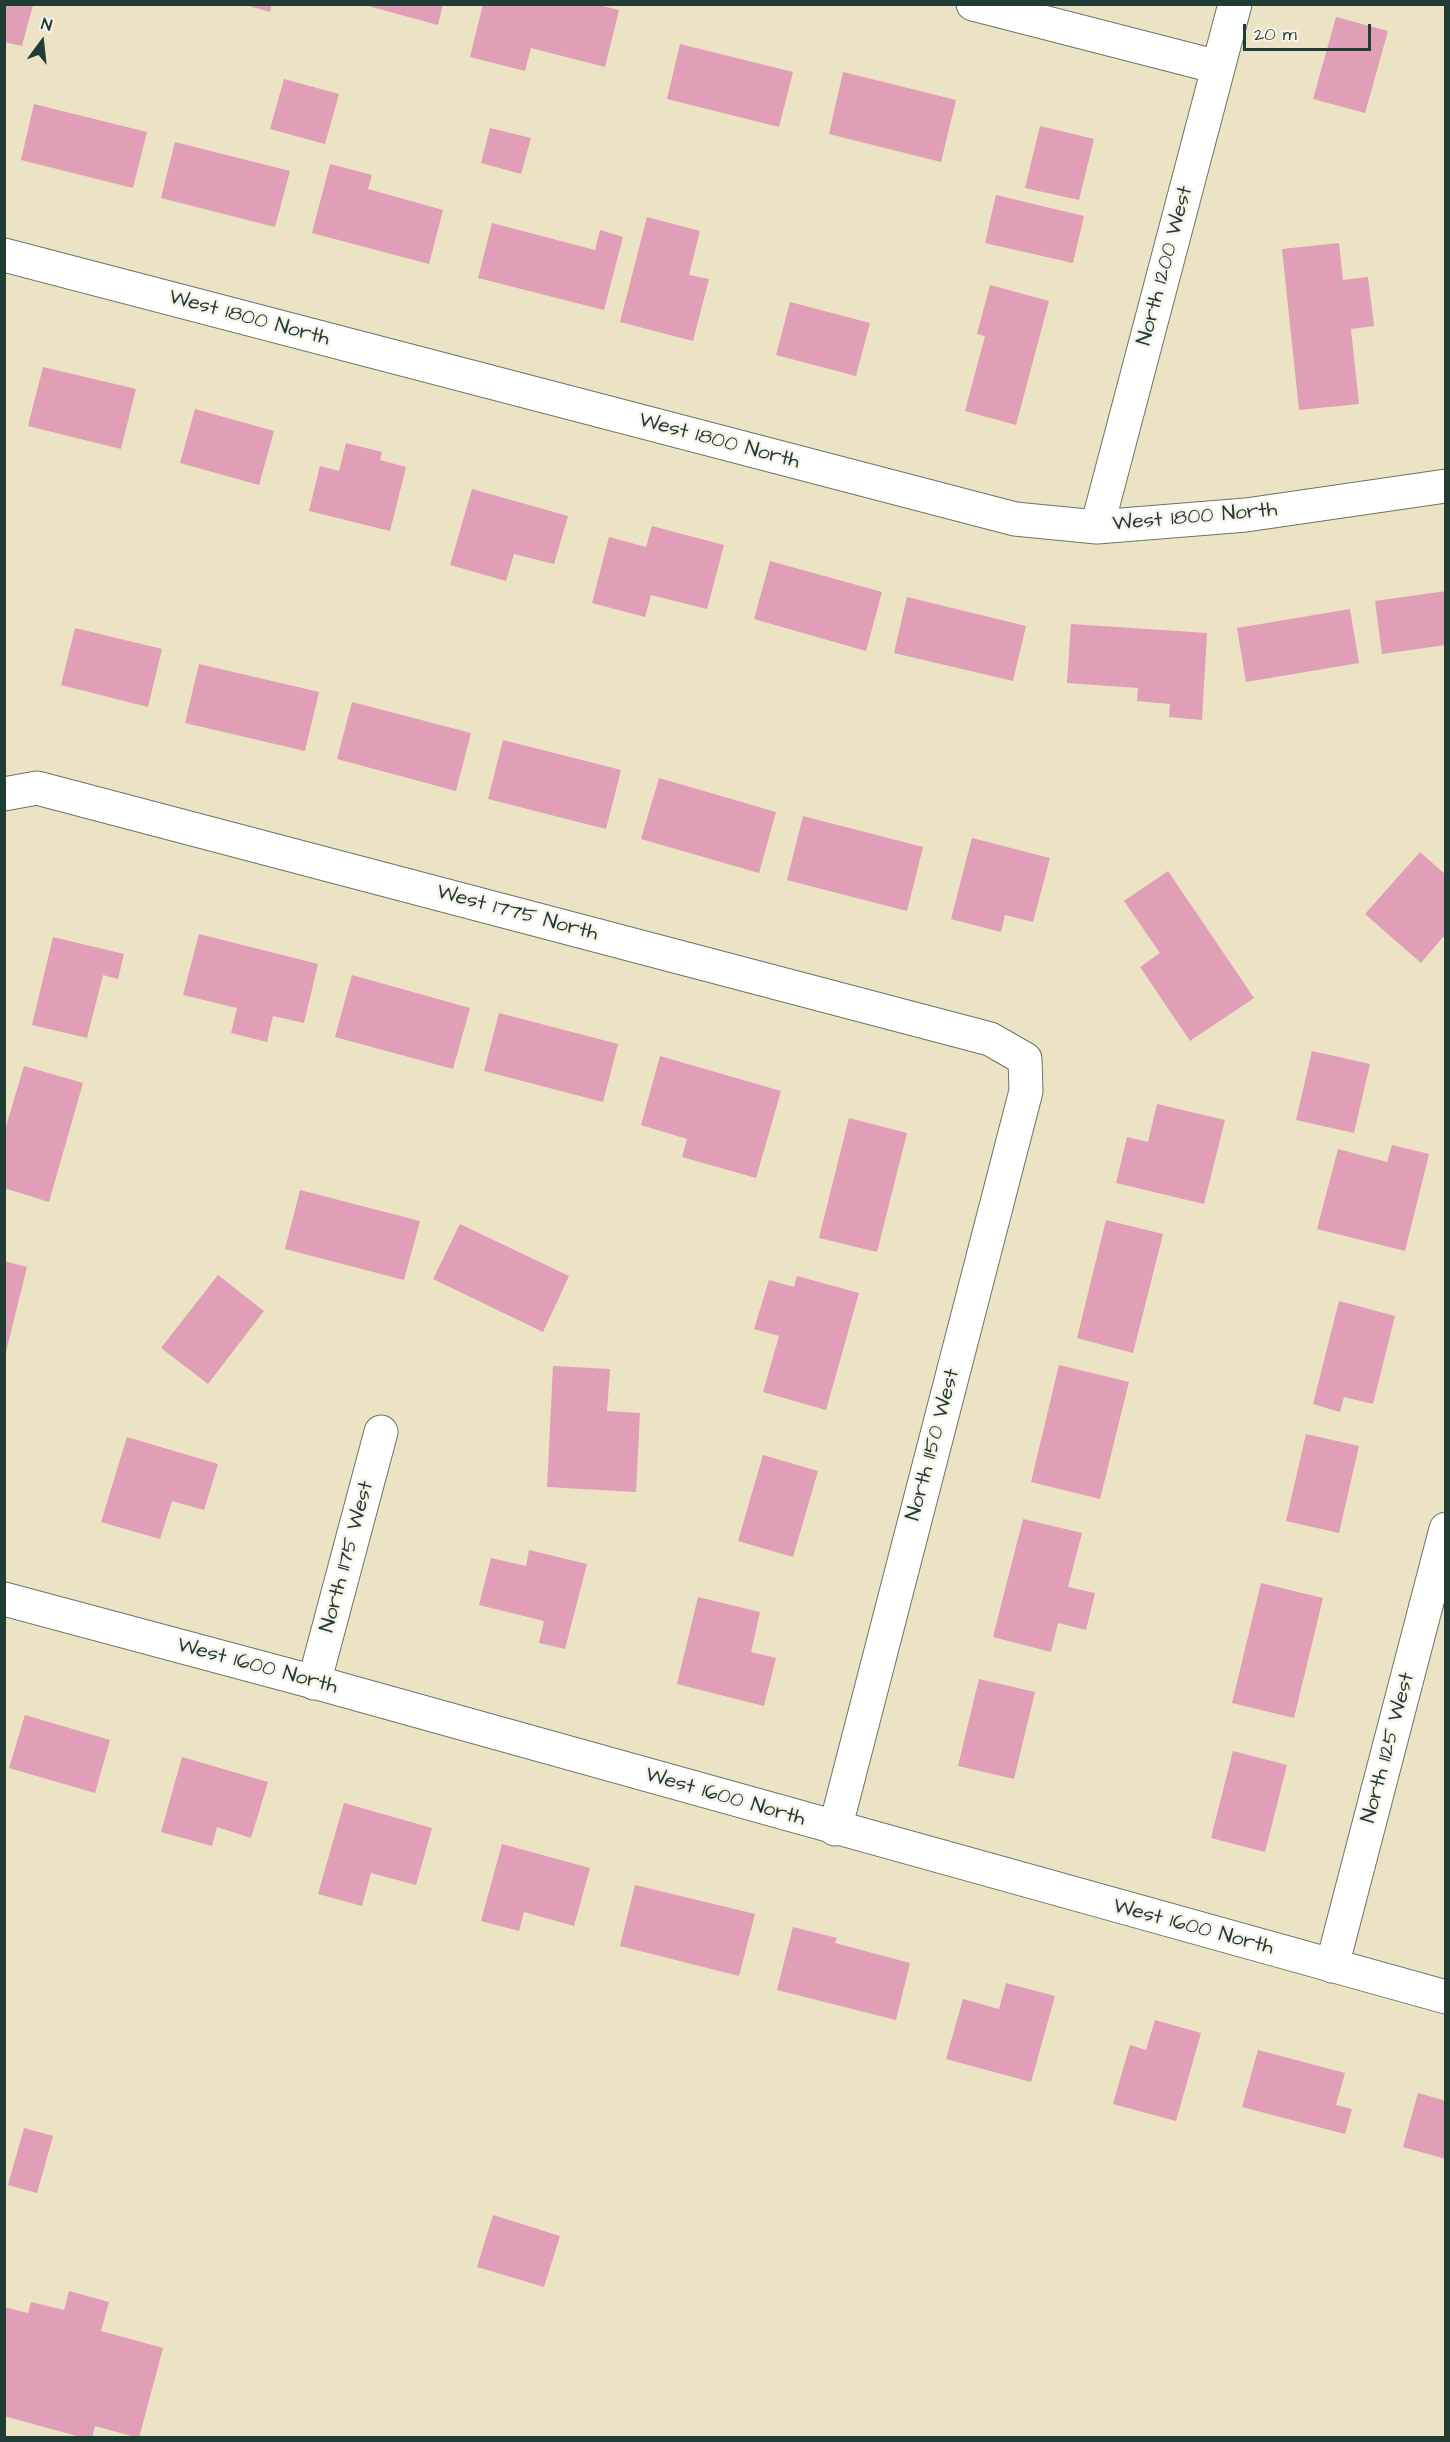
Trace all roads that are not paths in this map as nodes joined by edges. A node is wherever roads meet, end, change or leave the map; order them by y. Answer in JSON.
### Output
{"nodes":[{"id":1,"x":973,"y":4,"type":"edge"},
{"id":2,"x":1235,"y":4,"type":"edge"},
{"id":3,"x":1218,"y":67,"type":"junction"},
{"id":4,"x":4,"y":255,"type":"edge"},
{"id":5,"x":1446,"y":486,"type":"edge"},
{"id":6,"x":1097,"y":527,"type":"junction"},
{"id":7,"x":4,"y":794,"type":"edge"},
{"id":8,"x":1025,"y":1059,"type":"joint"},
{"id":9,"x":381,"y":1432,"type":"dead end"},
{"id":10,"x":1446,"y":1529,"type":"edge"},
{"id":11,"x":4,"y":1599,"type":"edge"},
{"id":12,"x":314,"y":1683,"type":"junction"},
{"id":13,"x":835,"y":1829,"type":"junction"},
{"id":14,"x":1332,"y":1966,"type":"junction"},
{"id":15,"x":1446,"y":1997,"type":"edge"}],
"edges":[{"from":1,"to":3,"type":"street"},
{"from":2,"to":3,"type":"street","name":"North 1200 West"},
{"from":3,"to":6,"type":"street","name":"North 1200 West"},
{"from":4,"to":6,"type":"street","name":"West 1800 North"},
{"from":5,"to":6,"type":"street","name":"West 1800 North"},
{"from":7,"to":8,"type":"street","name":"West 1775 North"},
{"from":8,"to":13,"type":"street","name":"North 1150 West"},
{"from":9,"to":12,"type":"street","name":"North 1175 West"},
{"from":10,"to":14,"type":"street","name":"North 1125 West"},
{"from":11,"to":12,"type":"street","name":"West 1600 North"},
{"from":12,"to":13,"type":"street","name":"West 1600 North"},
{"from":13,"to":14,"type":"street","name":"West 1600 North"},
{"from":14,"to":15,"type":"street","name":"West 1600 North"}]}
